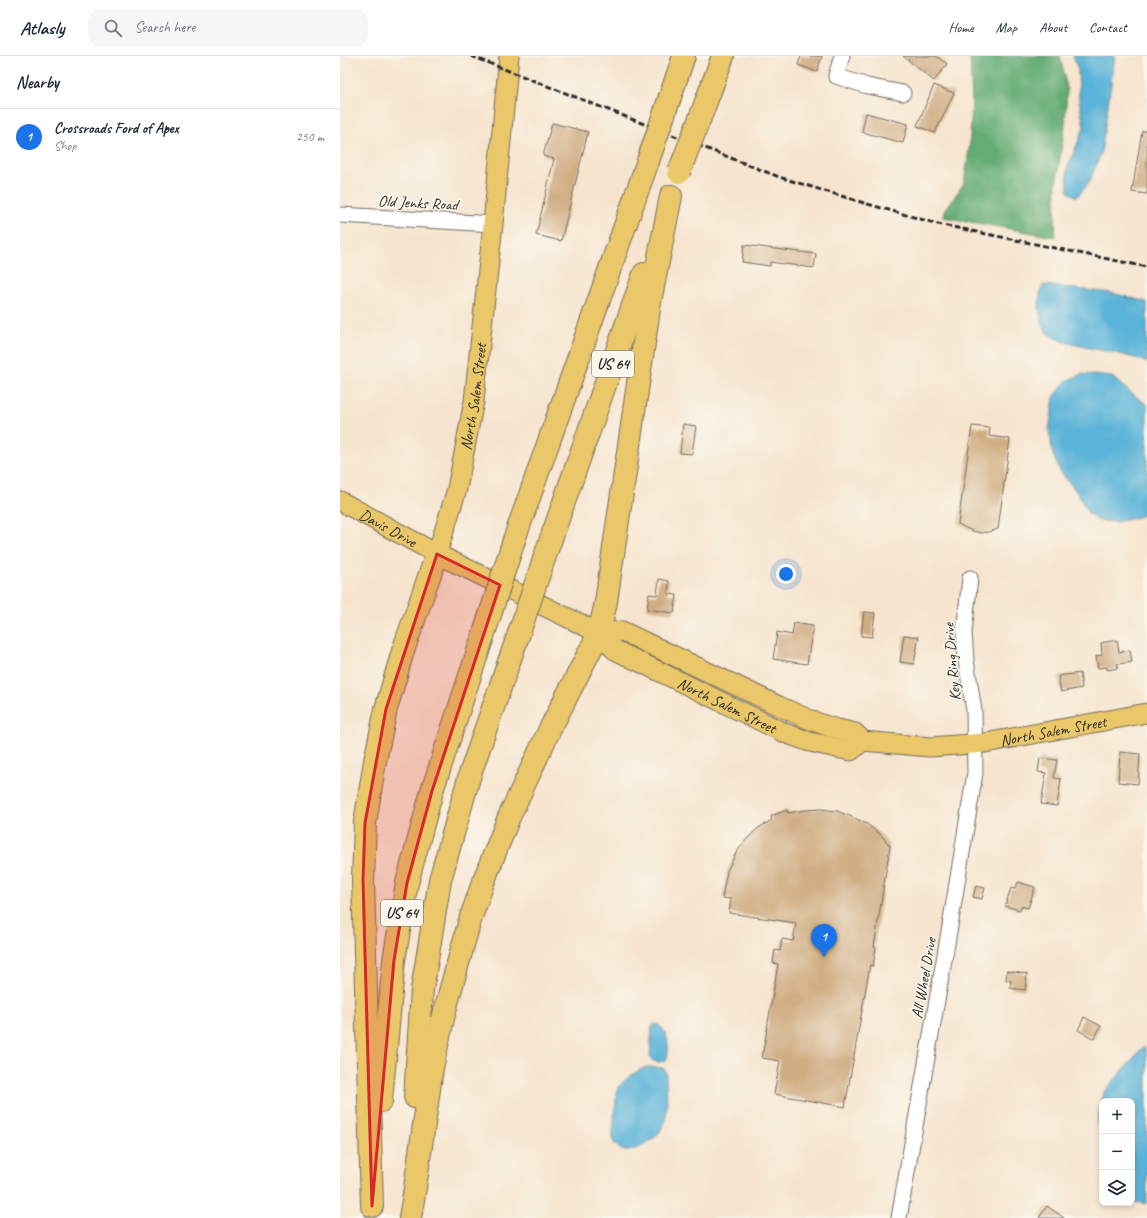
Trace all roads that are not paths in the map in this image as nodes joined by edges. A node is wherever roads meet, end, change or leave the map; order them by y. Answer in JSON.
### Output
{"nodes":[{"id":1,"x":509,"y":56,"type":"edge"},
{"id":2,"x":684,"y":56,"type":"edge"},
{"id":3,"x":723,"y":56,"type":"edge"},
{"id":4,"x":842,"y":56,"type":"edge"},
{"id":5,"x":903,"y":93,"type":"dead end"},
{"id":6,"x":671,"y":196,"type":"junction"},
{"id":7,"x":340,"y":215,"type":"edge"},
{"id":8,"x":494,"y":224,"type":"junction"},
{"id":9,"x":340,"y":501,"type":"edge"},
{"id":10,"x":437,"y":554,"type":"junction"},
{"id":11,"x":970,"y":578,"type":"dead end"},
{"id":12,"x":599,"y":632,"type":"junction"},
{"id":13,"x":714,"y":699,"type":"junction"},
{"id":14,"x":1147,"y":713,"type":"edge"},
{"id":15,"x":808,"y":719,"type":"junction"},
{"id":16,"x":863,"y":741,"type":"junction"},
{"id":17,"x":975,"y":744,"type":"junction"},
{"id":18,"x":371,"y":1212,"type":"edge"},
{"id":19,"x":408,"y":1218,"type":"edge"},
{"id":20,"x":899,"y":1218,"type":"edge"}],
"edges":[{"from":1,"to":8,"type":"main road","name":"North Salem Street"},
{"from":2,"to":18,"type":"highway","number":"US 64","bridge":true},
{"from":3,"to":6,"type":"highway","number":"US 64","bridge":true},
{"from":4,"to":5,"type":"street"},
{"from":6,"to":12,"type":"highway"},
{"from":6,"to":19,"type":"highway","number":"US 64","bridge":true},
{"from":7,"to":8,"type":"street","name":"Old Jenks Road"},
{"from":8,"to":10,"type":"main road","name":"North Salem Street"},
{"from":9,"to":10,"type":"main road","name":"Davis Drive"},
{"from":10,"to":12,"type":"main road","name":"North Salem Street"},
{"from":10,"to":18,"type":"highway"},
{"from":11,"to":17,"type":"street","name":"Key Ring Drive"},
{"from":12,"to":13,"type":"main road","name":"North Salem Street"},
{"from":12,"to":15,"type":"main road","name":"North Salem Street"},
{"from":12,"to":19,"type":"highway"},
{"from":13,"to":15,"type":"main road"},
{"from":13,"to":16,"type":"main road","name":"North Salem Street"},
{"from":14,"to":17,"type":"main road","name":"North Salem Street"},
{"from":15,"to":16,"type":"main road","name":"North Salem Street"},
{"from":16,"to":17,"type":"main road","name":"North Salem Street"},
{"from":17,"to":20,"type":"street","name":"All Wheel Drive"}]}
